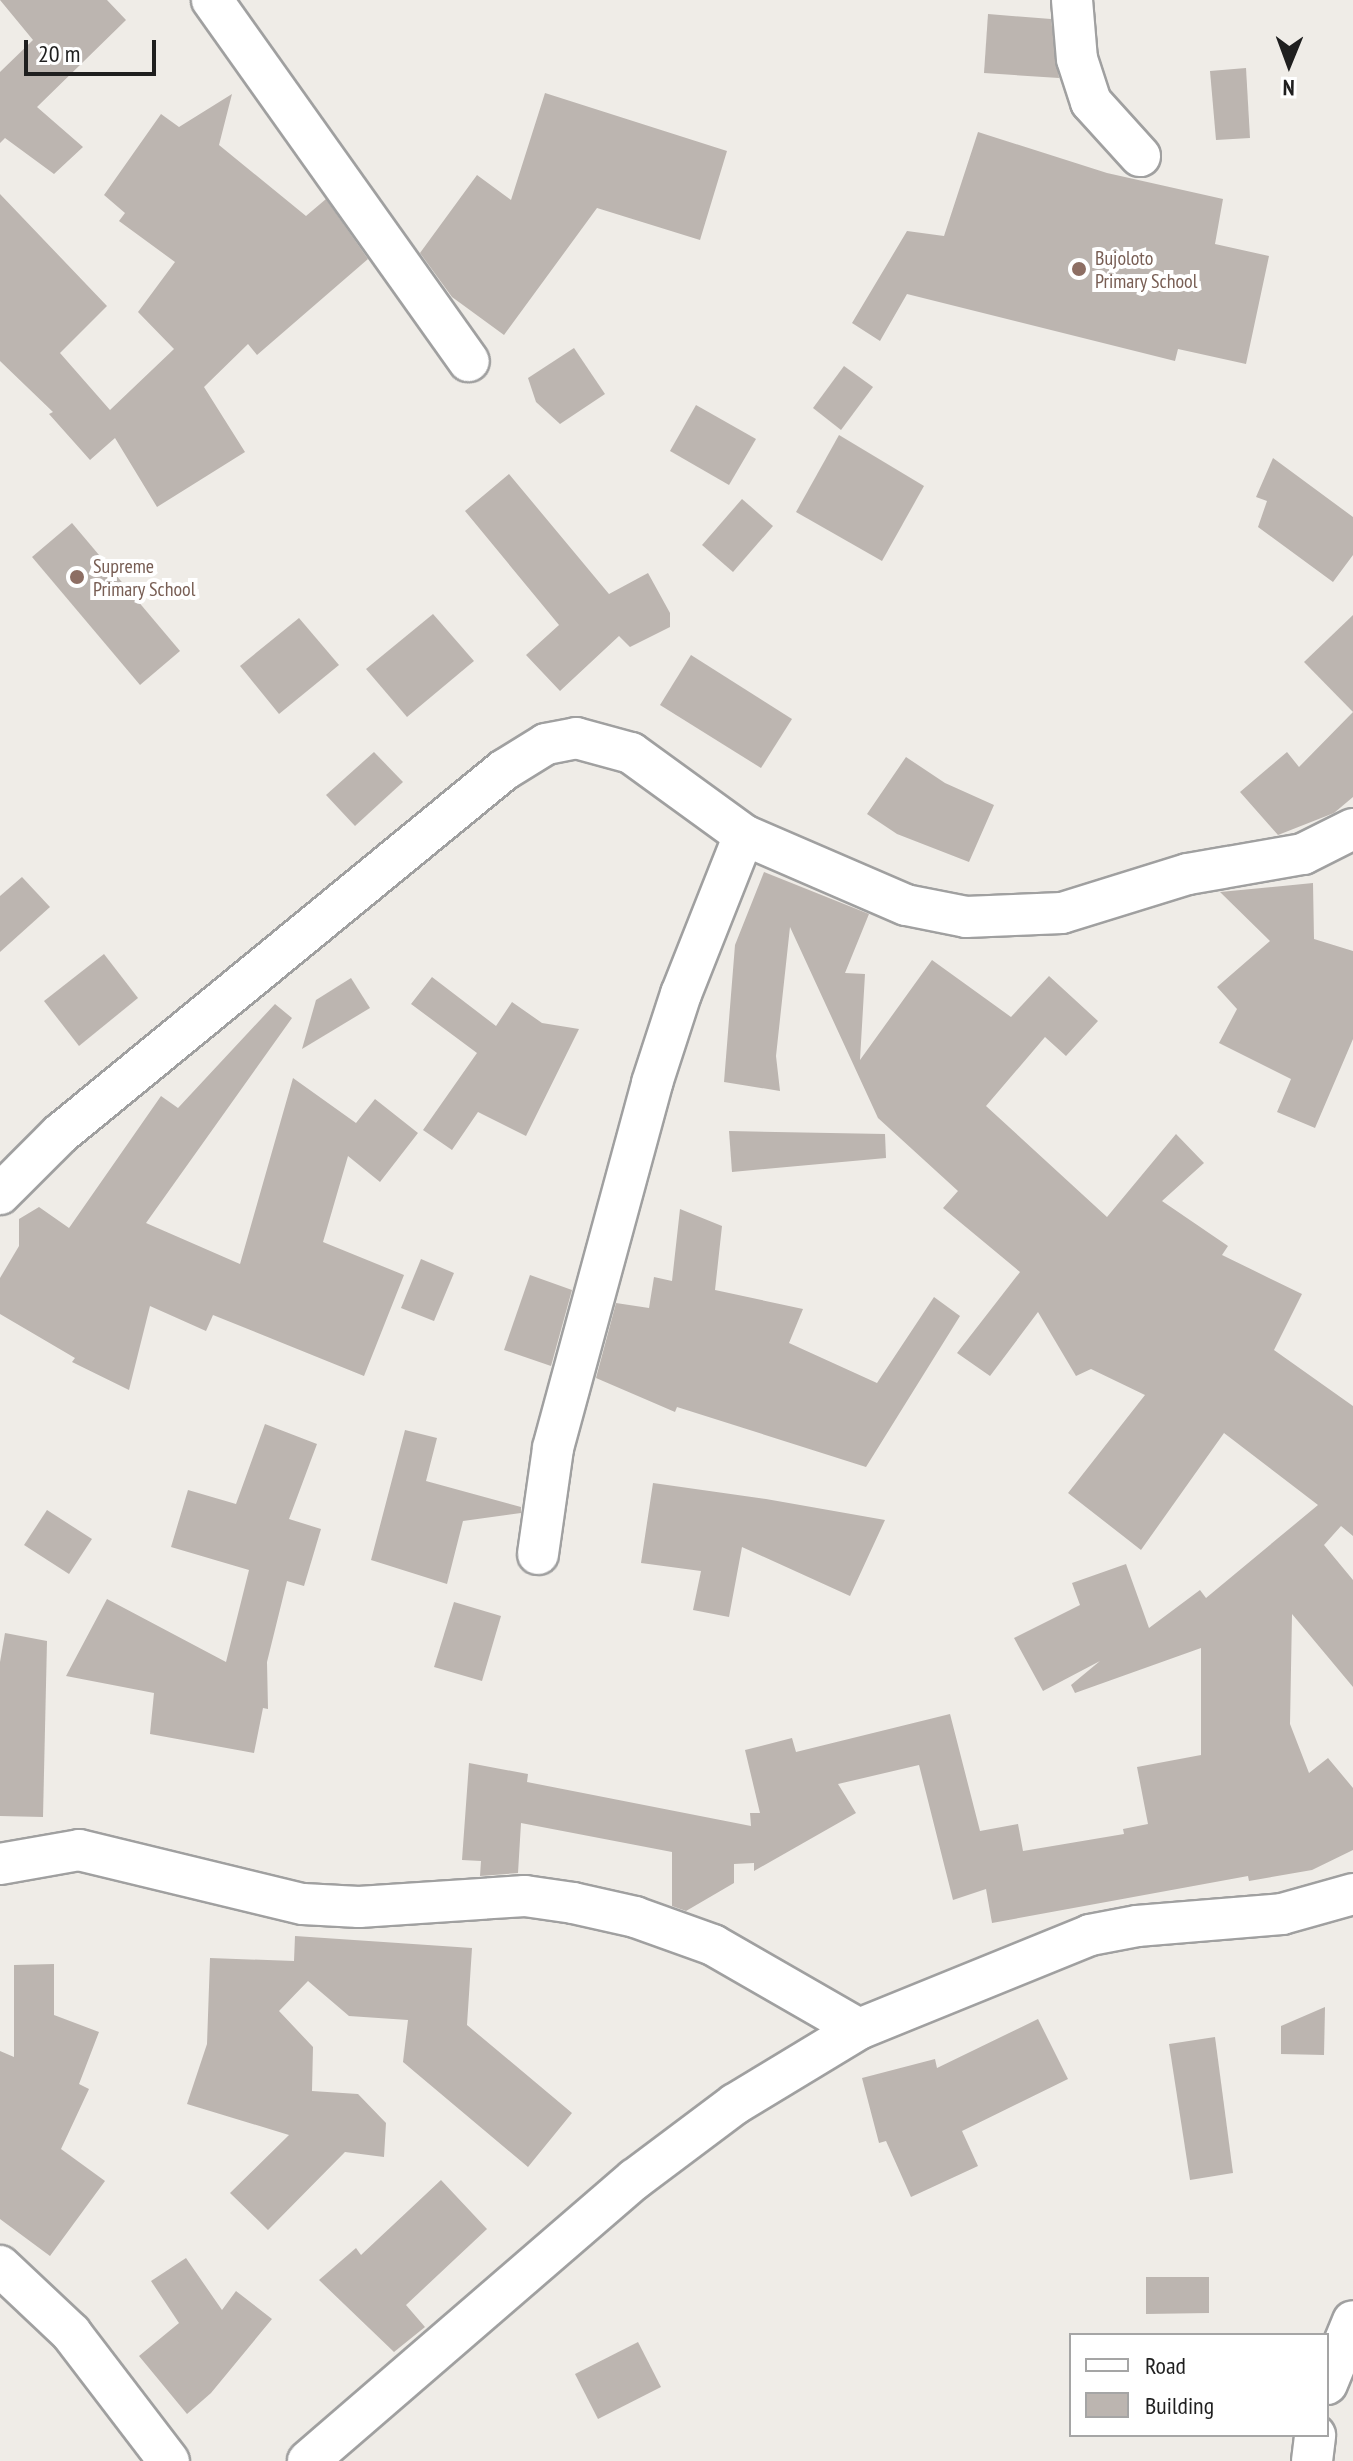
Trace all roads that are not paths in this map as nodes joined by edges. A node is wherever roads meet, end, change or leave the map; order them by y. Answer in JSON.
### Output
{"nodes":[{"id":1,"x":212,"y":0,"type":"edge"},
{"id":2,"x":1072,"y":0,"type":"edge"},
{"id":3,"x":1140,"y":156,"type":"dead end"},
{"id":4,"x":469,"y":361,"type":"dead end"},
{"id":5,"x":1353,"y":829,"type":"edge"},
{"id":6,"x":744,"y":835,"type":"junction"},
{"id":7,"x":0,"y":1194,"type":"edge"},
{"id":8,"x":538,"y":1554,"type":"dead end"},
{"id":9,"x":0,"y":1864,"type":"edge"},
{"id":10,"x":1353,"y":1894,"type":"edge"},
{"id":11,"x":859,"y":2029,"type":"junction"},
{"id":12,"x":0,"y":2266,"type":"edge"},
{"id":13,"x":1353,"y":2321,"type":"edge"},
{"id":14,"x":1329,"y":2379,"type":"edge"},
{"id":15,"x":1315,"y":2437,"type":"edge"},
{"id":16,"x":169,"y":2461,"type":"edge"},
{"id":17,"x":308,"y":2461,"type":"edge"},
{"id":18,"x":1312,"y":2461,"type":"edge"}],
"edges":[{"from":1,"to":4,"type":"street"},
{"from":2,"to":3,"type":"street"},
{"from":5,"to":6,"type":"street"},
{"from":6,"to":7,"type":"street"},
{"from":6,"to":8,"type":"street"},
{"from":9,"to":11,"type":"street"},
{"from":10,"to":11,"type":"street"},
{"from":11,"to":17,"type":"street"},
{"from":12,"to":16,"type":"street"},
{"from":13,"to":14,"type":"street"},
{"from":15,"to":18,"type":"street"}]}
